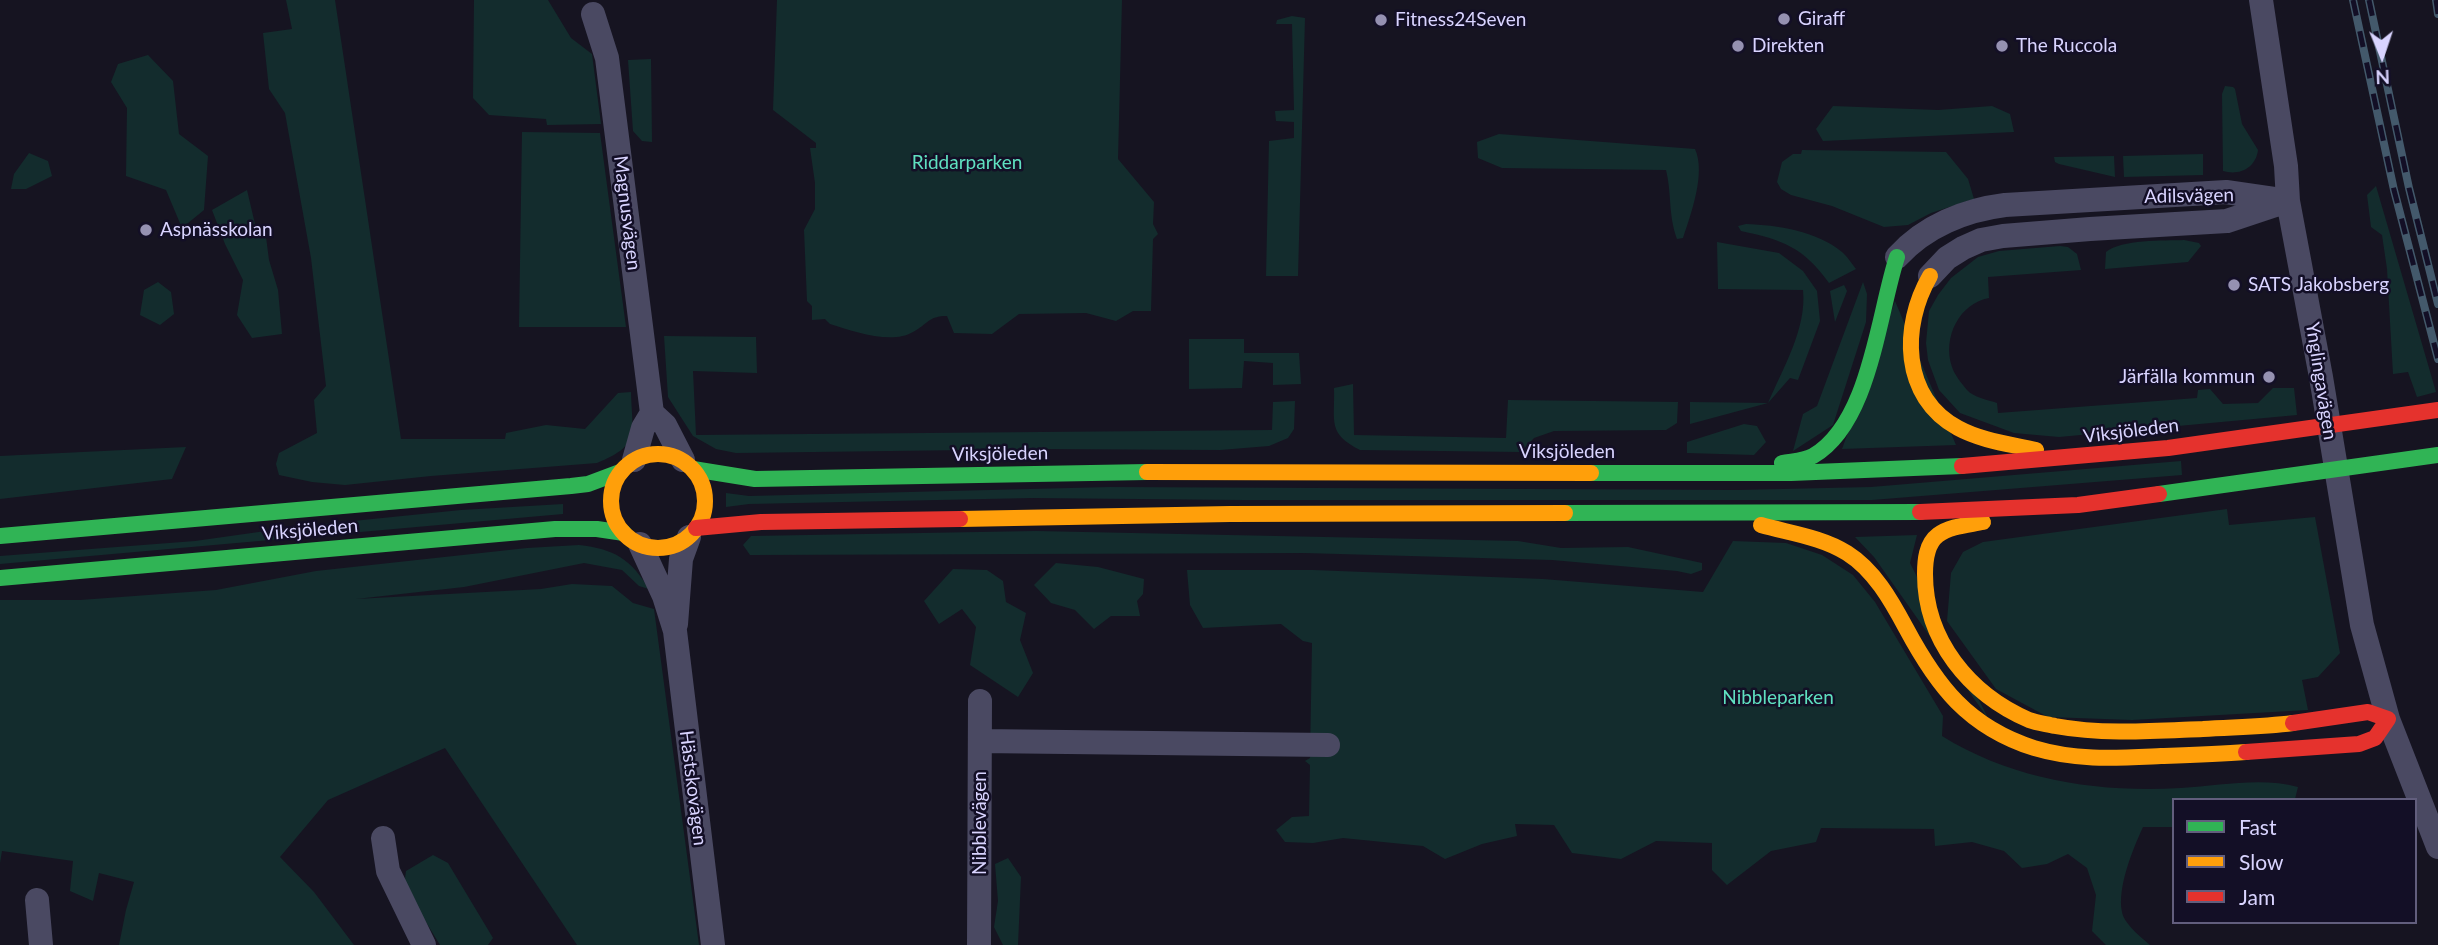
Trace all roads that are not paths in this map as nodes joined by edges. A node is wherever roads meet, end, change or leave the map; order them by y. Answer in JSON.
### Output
{"nodes":[{"id":1,"x":2261,"y":0,"type":"edge"},
{"id":2,"x":593,"y":15,"type":"dead end"},
{"id":3,"x":2288,"y":201,"type":"junction"},
{"id":4,"x":1897,"y":257,"type":"joint"},
{"id":5,"x":1930,"y":276,"type":"joint"},
{"id":6,"x":2438,"y":410,"type":"edge"},
{"id":7,"x":652,"y":413,"type":"junction"},
{"id":8,"x":2438,"y":455,"type":"edge"},
{"id":9,"x":2076,"y":458,"type":"junction"},
{"id":10,"x":688,"y":465,"type":"junction"},
{"id":11,"x":627,"y":466,"type":"junction"},
{"id":12,"x":1716,"y":474,"type":"junction"},
{"id":13,"x":2078,"y":505,"type":"junction"},
{"id":14,"x":1723,"y":514,"type":"junction"},
{"id":15,"x":692,"y":532,"type":"junction"},
{"id":16,"x":1,"y":536,"type":"edge"},
{"id":17,"x":632,"y":538,"type":"junction"},
{"id":18,"x":0,"y":578,"type":"edge"},
{"id":19,"x":675,"y":632,"type":"junction"},
{"id":20,"x":980,"y":701,"type":"dead end"},
{"id":21,"x":2388,"y":719,"type":"junction"},
{"id":22,"x":980,"y":741,"type":"junction"},
{"id":23,"x":1328,"y":745,"type":"dead end"},
{"id":24,"x":383,"y":838,"type":"dead end"},
{"id":25,"x":2438,"y":847,"type":"edge"},
{"id":26,"x":37,"y":900,"type":"dead end"},
{"id":27,"x":41,"y":945,"type":"edge"},
{"id":28,"x":424,"y":945,"type":"edge"},
{"id":29,"x":713,"y":945,"type":"edge"},
{"id":30,"x":979,"y":945,"type":"edge"}],
"edges":[{"from":1,"to":3,"type":"street","name":"Ynglingavägen"},
{"from":2,"to":7,"type":"street","name":"Magnusvägen"},
{"from":3,"to":4,"type":"street","name":"Adilsvägen"},
{"from":3,"to":5,"type":"street","name":"Adilsvägen"},
{"from":3,"to":21,"type":"street","name":"Ynglingavägen"},
{"from":4,"to":12,"type":"main road"},
{"from":5,"to":9,"type":"main road"},
{"from":6,"to":9,"type":"main road","name":"Viksjöleden"},
{"from":7,"to":10,"type":"street"},
{"from":7,"to":11,"type":"street"},
{"from":8,"to":13,"type":"main road"},
{"from":9,"to":12,"type":"main road","name":"Viksjöleden"},
{"from":10,"to":11,"type":"main road"},
{"from":10,"to":12,"type":"main road","name":"Viksjöleden"},
{"from":10,"to":15,"type":"main road"},
{"from":11,"to":16,"type":"main road","name":"Viksjöleden"},
{"from":11,"to":17,"type":"main road"},
{"from":13,"to":14,"type":"main road"},
{"from":13,"to":21,"type":"main road"},
{"from":14,"to":15,"type":"main road"},
{"from":14,"to":21,"type":"main road"},
{"from":15,"to":17,"type":"main road"},
{"from":15,"to":19,"type":"street","name":"Hästskovägen"},
{"from":17,"to":18,"type":"main road","name":"Viksjöleden"},
{"from":17,"to":19,"type":"street","name":"Hästskovägen"},
{"from":19,"to":29,"type":"street","name":"Hästskovägen"},
{"from":20,"to":22,"type":"street","name":"Nibblevägen"},
{"from":21,"to":25,"type":"street","name":"Ynglingavägen"},
{"from":22,"to":23,"type":"street"},
{"from":22,"to":30,"type":"street","name":"Nibblevägen"},
{"from":24,"to":28,"type":"street"},
{"from":26,"to":27,"type":"street"}]}
